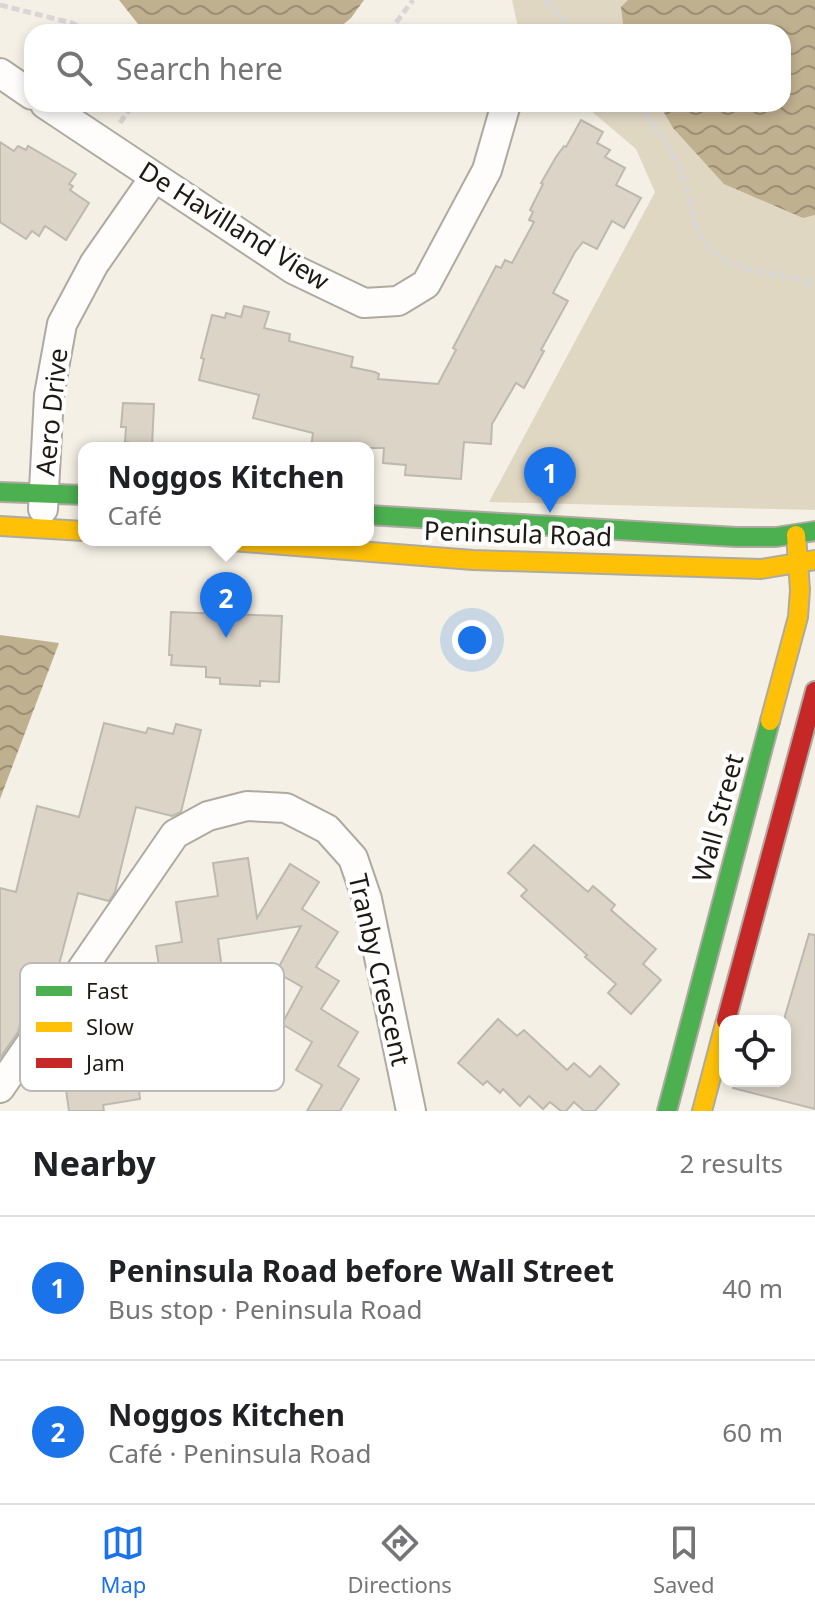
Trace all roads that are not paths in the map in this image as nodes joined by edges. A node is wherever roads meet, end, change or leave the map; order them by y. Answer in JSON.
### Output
{"nodes":[{"id":1,"x":0,"y":73,"type":"edge"},
{"id":2,"x":24,"y":90,"type":"edge"},
{"id":3,"x":57,"y":112,"type":"edge"},
{"id":4,"x":504,"y":112,"type":"edge"},
{"id":5,"x":154,"y":178,"type":"junction"},
{"id":6,"x":0,"y":492,"type":"edge"},
{"id":7,"x":43,"y":493,"type":"junction"},
{"id":8,"x":78,"y":495,"type":"edge"},
{"id":9,"x":374,"y":516,"type":"edge"},
{"id":10,"x":0,"y":526,"type":"edge"},
{"id":11,"x":43,"y":529,"type":"junction"},
{"id":12,"x":78,"y":531,"type":"edge"},
{"id":13,"x":815,"y":531,"type":"edge"},
{"id":14,"x":796,"y":535,"type":"junction"},
{"id":15,"x":325,"y":546,"type":"edge"},
{"id":16,"x":806,"y":563,"type":"edge"},
{"id":17,"x":815,"y":691,"type":"edge"},
{"id":18,"x":764,"y":747,"type":"junction"},
{"id":19,"x":798,"y":755,"type":"junction"},
{"id":20,"x":716,"y":927,"type":"junction"},
{"id":21,"x":749,"y":935,"type":"junction"},
{"id":22,"x":86,"y":963,"type":"edge"},
{"id":23,"x":727,"y":1015,"type":"edge"},
{"id":24,"x":719,"y":1046,"type":"edge"},
{"id":25,"x":20,"y":1059,"type":"edge"},
{"id":26,"x":0,"y":1088,"type":"edge"},
{"id":27,"x":411,"y":1111,"type":"edge"},
{"id":28,"x":667,"y":1111,"type":"edge"},
{"id":29,"x":702,"y":1111,"type":"edge"}],
"edges":[{"from":1,"to":2,"type":"street"},
{"from":3,"to":5,"type":"street","name":"De Havilland View"},
{"from":4,"to":5,"type":"street","name":"De Havilland View"},
{"from":5,"to":7,"type":"street","name":"Aero Drive"},
{"from":6,"to":7,"type":"street"},
{"from":7,"to":8,"type":"street"},
{"from":7,"to":11,"type":"street","name":"Aero Drive"},
{"from":9,"to":14,"type":"street","name":"Peninsula Road"},
{"from":10,"to":11,"type":"street"},
{"from":11,"to":12,"type":"street"},
{"from":13,"to":14,"type":"street","name":"Peninsula Road"},
{"from":14,"to":16,"type":"street","name":"Wall Street"},
{"from":15,"to":16,"type":"street","name":"Peninsula Road"},
{"from":16,"to":18,"type":"street","name":"Wall Street"},
{"from":17,"to":19,"type":"street"},
{"from":18,"to":19,"type":"street"},
{"from":18,"to":20,"type":"street","name":"Wall Street"},
{"from":19,"to":21,"type":"street"},
{"from":20,"to":21,"type":"street"},
{"from":20,"to":28,"type":"street","name":"Wall Street"},
{"from":21,"to":23,"type":"street"},
{"from":22,"to":27,"type":"street","name":"Tranby Crescent"},
{"from":24,"to":29,"type":"street"},
{"from":25,"to":26,"type":"street","name":"Tranby Crescent"}]}
